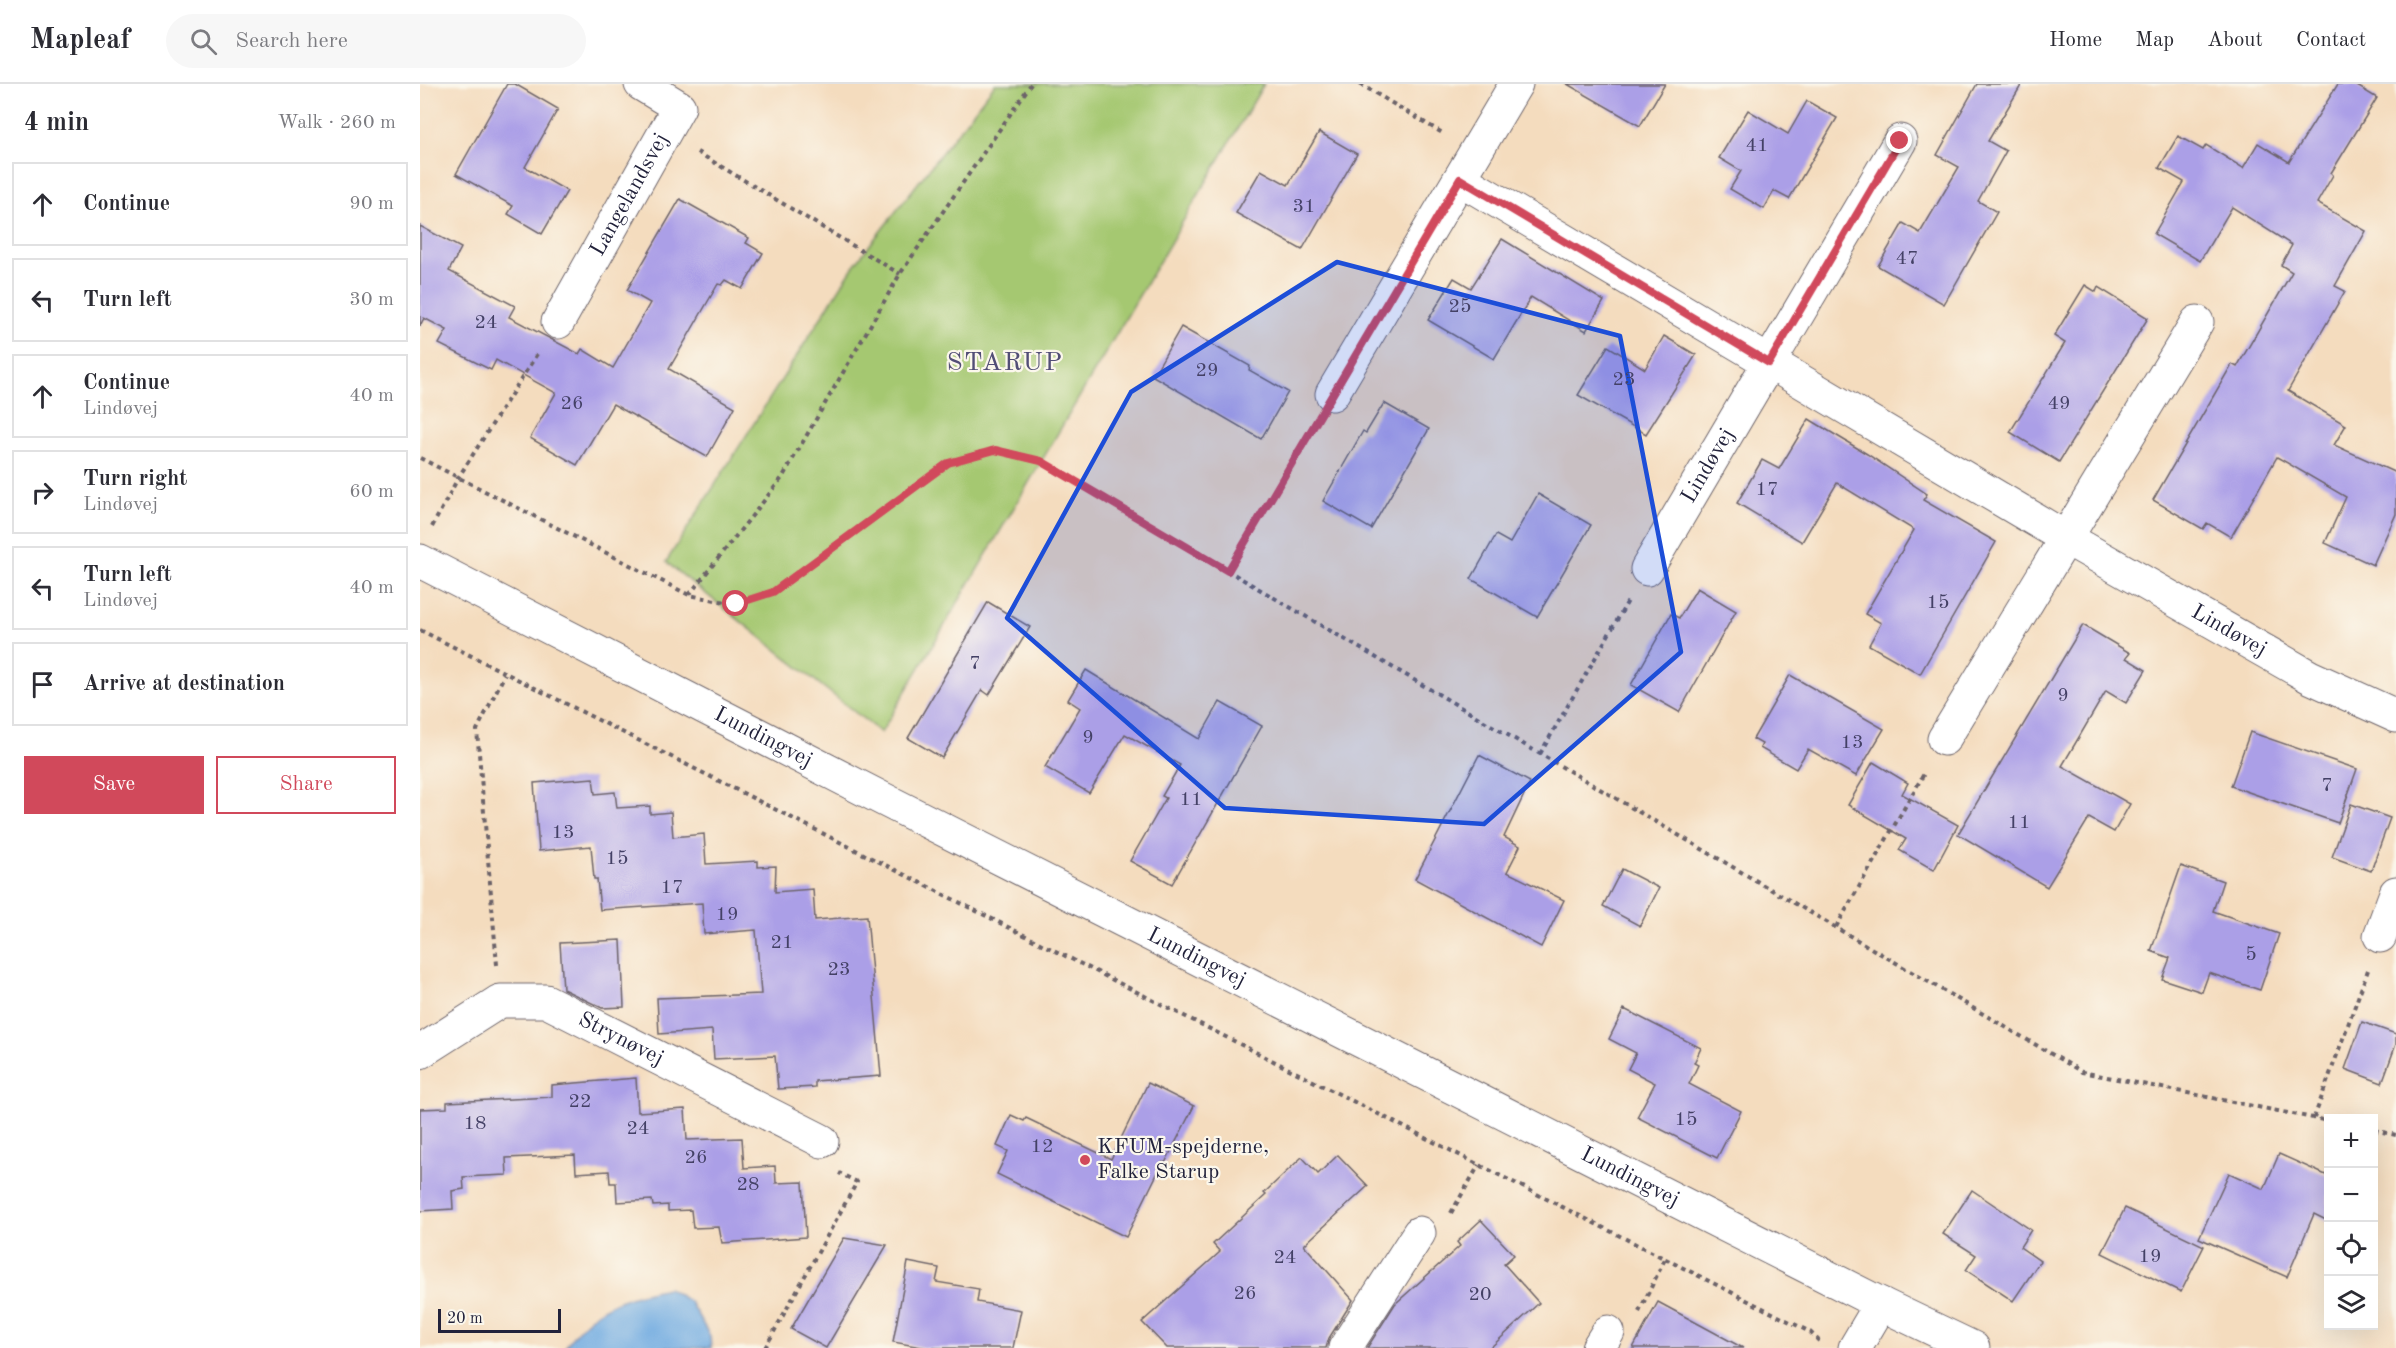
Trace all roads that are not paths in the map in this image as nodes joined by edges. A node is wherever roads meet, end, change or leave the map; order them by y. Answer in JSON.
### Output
{"nodes":[{"id":1,"x":641,"y":84,"type":"edge"},
{"id":2,"x":1516,"y":84,"type":"edge"},
{"id":3,"x":1900,"y":141,"type":"dead end"},
{"id":4,"x":1468,"y":166,"type":"junction"},
{"id":5,"x":558,"y":322,"type":"road end"},
{"id":6,"x":2198,"y":322,"type":"dead end"},
{"id":7,"x":1769,"y":363,"type":"junction"},
{"id":8,"x":1332,"y":394,"type":"road end"},
{"id":9,"x":2066,"y":538,"type":"junction"},
{"id":10,"x":420,"y":561,"type":"edge"},
{"id":11,"x":1647,"y":569,"type":"road end"},
{"id":12,"x":2396,"y":716,"type":"edge"},
{"id":13,"x":1944,"y":739,"type":"road end"},
{"id":14,"x":2396,"y":893,"type":"edge"},
{"id":15,"x":2380,"y":936,"type":"road end"},
{"id":16,"x":420,"y":1052,"type":"edge"},
{"id":17,"x":822,"y":1141,"type":"dead end"},
{"id":18,"x":1419,"y":1233,"type":"road end"},
{"id":19,"x":1881,"y":1304,"type":"junction"},
{"id":20,"x":1344,"y":1348,"type":"edge"},
{"id":21,"x":1855,"y":1348,"type":"edge"},
{"id":22,"x":1973,"y":1348,"type":"edge"}],
"edges":[{"from":1,"to":5,"type":"street","name":"Langelandsvej"},
{"from":2,"to":4,"type":"street"},
{"from":3,"to":7,"type":"street","name":"Lindøvej"},
{"from":4,"to":7,"type":"street","name":"Lindøvej"},
{"from":4,"to":8,"type":"street"},
{"from":6,"to":9,"type":"street"},
{"from":7,"to":9,"type":"street","name":"Lindøvej"},
{"from":7,"to":11,"type":"street","name":"Lindøvej"},
{"from":9,"to":12,"type":"street","name":"Lindøvej"},
{"from":9,"to":13,"type":"street"},
{"from":10,"to":19,"type":"street","name":"Lundingvej"},
{"from":14,"to":15,"type":"street"},
{"from":16,"to":17,"type":"street","name":"Strynøvej"},
{"from":18,"to":20,"type":"street"},
{"from":19,"to":21,"type":"street"},
{"from":19,"to":22,"type":"street","name":"Lundingvej"}]}
